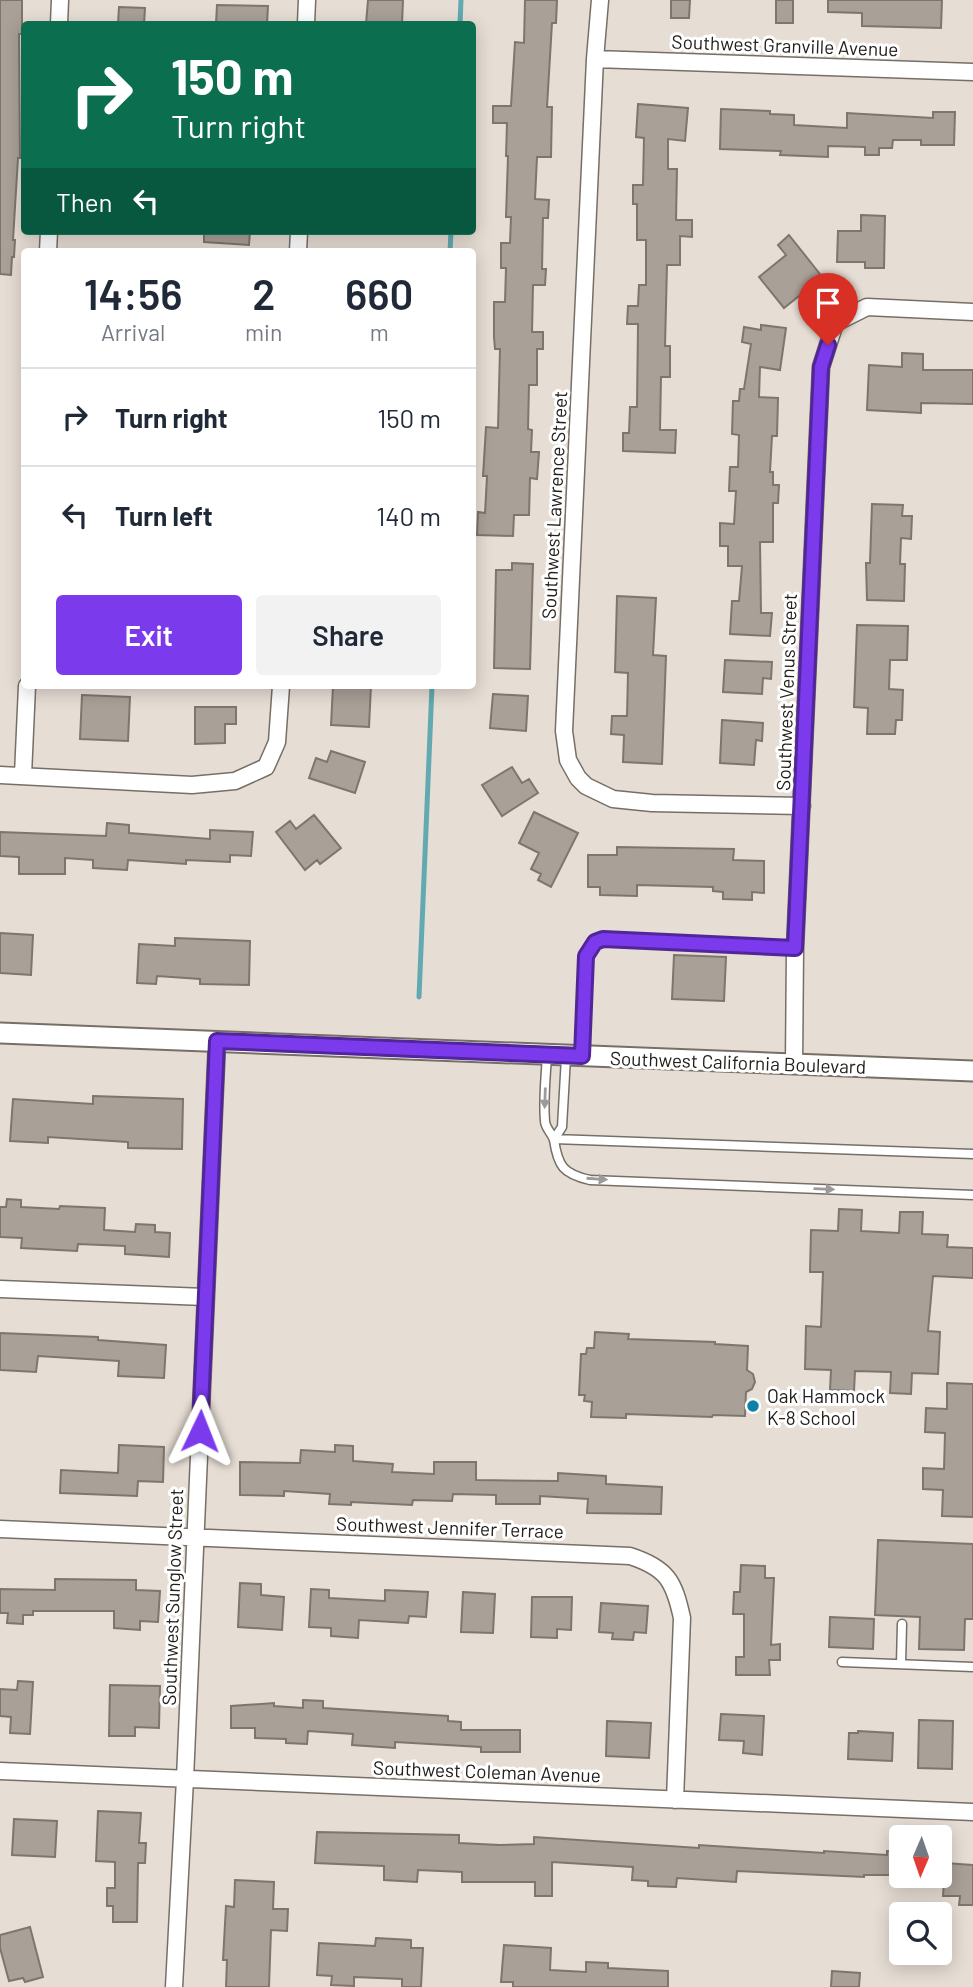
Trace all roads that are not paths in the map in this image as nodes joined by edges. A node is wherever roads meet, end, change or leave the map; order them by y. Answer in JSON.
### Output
{"nodes":[{"id":1,"x":60,"y":0,"type":"edge"},
{"id":2,"x":307,"y":0,"type":"edge"},
{"id":3,"x":600,"y":0,"type":"edge"},
{"id":4,"x":59,"y":21,"type":"edge"},
{"id":5,"x":306,"y":21,"type":"edge"},
{"id":6,"x":595,"y":59,"type":"junction"},
{"id":7,"x":973,"y":72,"type":"edge"},
{"id":8,"x":973,"y":312,"type":"edge"},
{"id":9,"x":27,"y":689,"type":"edge"},
{"id":10,"x":281,"y":689,"type":"edge"},
{"id":11,"x":0,"y":775,"type":"edge"},
{"id":12,"x":23,"y":775,"type":"junction"},
{"id":13,"x":802,"y":806,"type":"junction"},
{"id":14,"x":795,"y":948,"type":"junction"},
{"id":15,"x":0,"y":1033,"type":"edge"},
{"id":16,"x":217,"y":1041,"type":"junction"},
{"id":17,"x":565,"y":1055,"type":"junction"},
{"id":18,"x":794,"y":1065,"type":"junction"},
{"id":19,"x":973,"y":1071,"type":"edge"},
{"id":20,"x":554,"y":1139,"type":"junction"},
{"id":21,"x":973,"y":1154,"type":"edge"},
{"id":22,"x":973,"y":1195,"type":"edge"},
{"id":23,"x":0,"y":1289,"type":"edge"},
{"id":24,"x":205,"y":1297,"type":"junction"},
{"id":25,"x":0,"y":1529,"type":"edge"},
{"id":26,"x":195,"y":1538,"type":"junction"},
{"id":27,"x":902,"y":1624,"type":"dead end"},
{"id":28,"x":842,"y":1661,"type":"dead end"},
{"id":29,"x":901,"y":1664,"type":"junction"},
{"id":30,"x":973,"y":1667,"type":"edge"},
{"id":31,"x":0,"y":1770,"type":"edge"},
{"id":32,"x":186,"y":1779,"type":"junction"},
{"id":33,"x":675,"y":1800,"type":"junction"},
{"id":34,"x":973,"y":1812,"type":"edge"},
{"id":35,"x":174,"y":1987,"type":"edge"}],
"edges":[{"from":1,"to":4,"type":"street"},
{"from":2,"to":5,"type":"street"},
{"from":3,"to":6,"type":"street","name":"Southwest Lawrence Street"},
{"from":6,"to":7,"type":"street","name":"Southwest Granville Avenue"},
{"from":6,"to":13,"type":"street","name":"Southwest Lawrence Street"},
{"from":8,"to":13,"type":"street","name":"Southwest Venus Street"},
{"from":9,"to":12,"type":"street"},
{"from":10,"to":12,"type":"street"},
{"from":11,"to":12,"type":"street"},
{"from":13,"to":14,"type":"street","name":"Southwest Venus Street"},
{"from":14,"to":17,"type":"lane"},
{"from":14,"to":18,"type":"street","name":"Southwest Venus Street"},
{"from":15,"to":16,"type":"street","name":"Southwest California Boulevard"},
{"from":16,"to":17,"type":"street","name":"Southwest California Boulevard"},
{"from":16,"to":24,"type":"street","name":"Southwest Sunglow Street"},
{"from":17,"to":18,"type":"street","name":"Southwest California Boulevard"},
{"from":17,"to":20,"type":"lane"},
{"from":17,"to":20,"type":"lane","one_way":true},
{"from":18,"to":19,"type":"street","name":"Southwest California Boulevard"},
{"from":20,"to":21,"type":"lane"},
{"from":20,"to":22,"type":"lane","one_way":true},
{"from":23,"to":24,"type":"street"},
{"from":24,"to":26,"type":"street","name":"Southwest Sunglow Street"},
{"from":25,"to":26,"type":"street","name":"Southwest Jennifer Terrace"},
{"from":26,"to":32,"type":"street","name":"Southwest Sunglow Street"},
{"from":26,"to":33,"type":"street","name":"Southwest Jennifer Terrace"},
{"from":27,"to":29,"type":"lane"},
{"from":28,"to":29,"type":"lane"},
{"from":29,"to":30,"type":"lane"},
{"from":31,"to":32,"type":"street","name":"Southwest Coleman Avenue"},
{"from":32,"to":33,"type":"street","name":"Southwest Coleman Avenue"},
{"from":32,"to":35,"type":"street","name":"Southwest Sunglow Street"},
{"from":33,"to":34,"type":"street","name":"Southwest Coleman Avenue"}]}
